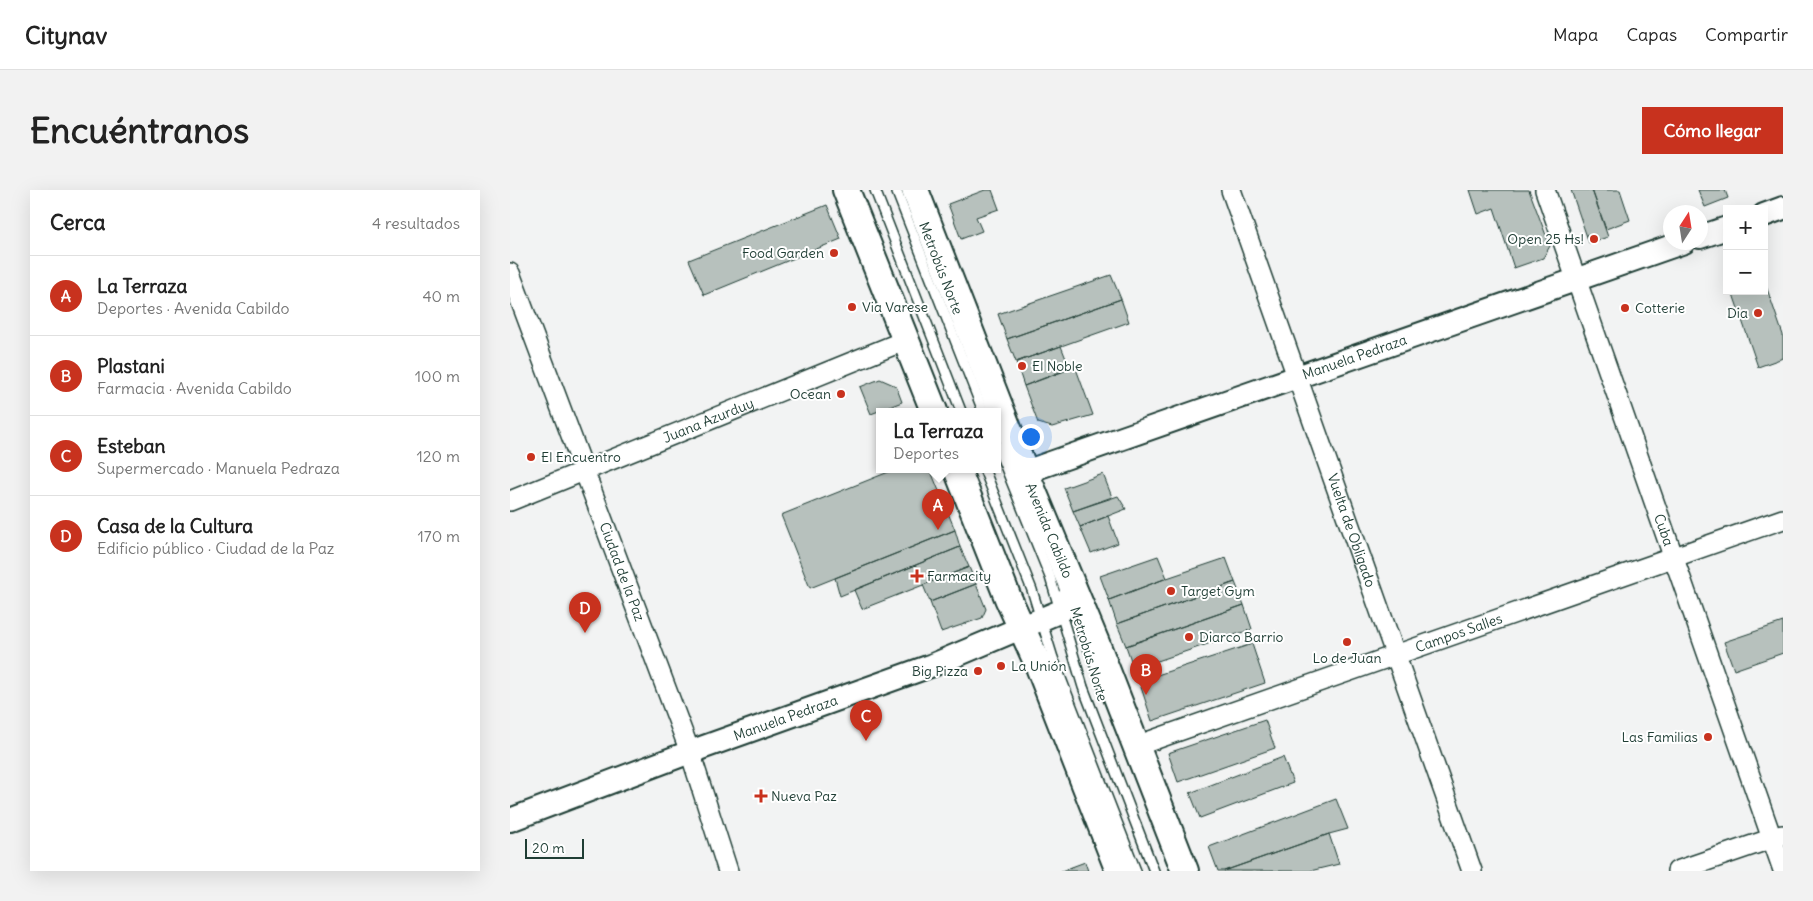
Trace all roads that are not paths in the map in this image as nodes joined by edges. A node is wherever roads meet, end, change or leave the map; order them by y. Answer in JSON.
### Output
{"nodes":[{"id":1,"x":846,"y":190,"type":"edge"},
{"id":2,"x":875,"y":190,"type":"edge"},
{"id":3,"x":1231,"y":190,"type":"edge"},
{"id":4,"x":1545,"y":190,"type":"edge"},
{"id":5,"x":914,"y":191,"type":"edge"},
{"id":6,"x":1783,"y":208,"type":"edge"},
{"id":7,"x":1768,"y":214,"type":"edge"},
{"id":8,"x":1723,"y":229,"type":"edge"},
{"id":9,"x":1708,"y":234,"type":"edge"},
{"id":10,"x":1663,"y":249,"type":"edge"},
{"id":11,"x":510,"y":273,"type":"edge"},
{"id":12,"x":1577,"y":280,"type":"junction"},
{"id":13,"x":906,"y":340,"type":"junction"},
{"id":14,"x":1299,"y":376,"type":"junction"},
{"id":15,"x":933,"y":408,"type":"edge"},
{"id":16,"x":961,"y":408,"type":"edge"},
{"id":17,"x":982,"y":408,"type":"edge"},
{"id":18,"x":1000,"y":408,"type":"edge"},
{"id":19,"x":1001,"y":411,"type":"edge"},
{"id":20,"x":1001,"y":456,"type":"edge"},
{"id":21,"x":584,"y":472,"type":"junction"},
{"id":22,"x":1025,"y":472,"type":"junction"},
{"id":23,"x":959,"y":473,"type":"edge"},
{"id":24,"x":986,"y":473,"type":"edge"},
{"id":25,"x":510,"y":502,"type":"edge"},
{"id":26,"x":1783,"y":519,"type":"edge"},
{"id":27,"x":1674,"y":557,"type":"junction"},
{"id":28,"x":1074,"y":588,"type":"junction"},
{"id":29,"x":1061,"y":612,"type":"junction"},
{"id":30,"x":1031,"y":624,"type":"junction"},
{"id":31,"x":1395,"y":657,"type":"junction"},
{"id":32,"x":1136,"y":746,"type":"junction"},
{"id":33,"x":690,"y":752,"type":"junction"},
{"id":34,"x":510,"y":820,"type":"edge"},
{"id":35,"x":1777,"y":837,"type":"edge"},
{"id":36,"x":1783,"y":870,"type":"edge"},
{"id":37,"x":728,"y":871,"type":"edge"},
{"id":38,"x":1119,"y":871,"type":"edge"},
{"id":39,"x":1136,"y":871,"type":"edge"},
{"id":40,"x":1154,"y":871,"type":"edge"},
{"id":41,"x":1185,"y":871,"type":"edge"},
{"id":42,"x":1472,"y":871,"type":"edge"},
{"id":43,"x":1677,"y":871,"type":"edge"}],
"edges":[{"from":1,"to":13,"type":"main road"},
{"from":2,"to":16,"type":"lane"},
{"from":3,"to":14,"type":"street","name":"Vuelta de Obligado"},
{"from":4,"to":12,"type":"street","name":"Cuba"},
{"from":5,"to":17,"type":"lane","name":"Metrobús Norte"},
{"from":5,"to":18,"type":"main road","name":"Avenida Cabildo"},
{"from":6,"to":7,"type":"street"},
{"from":8,"to":9,"type":"street"},
{"from":10,"to":12,"type":"street","name":"Manuela Pedraza"},
{"from":11,"to":21,"type":"street","name":"Ciudad de la Paz"},
{"from":12,"to":14,"type":"street","name":"Manuela Pedraza"},
{"from":12,"to":27,"type":"street","name":"Cuba"},
{"from":13,"to":15,"type":"main road"},
{"from":13,"to":21,"type":"street","name":"Juana Azurduy"},
{"from":14,"to":22,"type":"street","name":"Manuela Pedraza"},
{"from":14,"to":31,"type":"street","name":"Vuelta de Obligado"},
{"from":19,"to":22,"type":"main road","name":"Avenida Cabildo"},
{"from":20,"to":29,"type":"lane","name":"Metrobús Norte"},
{"from":21,"to":25,"type":"street","name":"Juana Azurduy"},
{"from":21,"to":33,"type":"street","name":"Ciudad de la Paz"},
{"from":22,"to":28,"type":"main road","name":"Avenida Cabildo"},
{"from":23,"to":30,"type":"main road"},
{"from":24,"to":30,"type":"lane"},
{"from":26,"to":27,"type":"street","name":"Campos Salles"},
{"from":27,"to":31,"type":"street","name":"Campos Salles"},
{"from":27,"to":35,"type":"street","name":"Cuba"},
{"from":28,"to":29,"type":"street"},
{"from":28,"to":32,"type":"main road","name":"Avenida Cabildo"},
{"from":29,"to":30,"type":"street","name":"Manuela Pedraza"},
{"from":29,"to":40,"type":"lane","name":"Metrobús Norte"},
{"from":30,"to":33,"type":"street","name":"Manuela Pedraza"},
{"from":30,"to":38,"type":"main road"},
{"from":30,"to":39,"type":"lane"},
{"from":31,"to":32,"type":"street","name":"Campos Salles"},
{"from":31,"to":42,"type":"street","name":"Vuelta de Obligado"},
{"from":32,"to":41,"type":"main road","name":"Avenida Cabildo"},
{"from":33,"to":34,"type":"street","name":"Manuela Pedraza"},
{"from":33,"to":37,"type":"street","name":"Ciudad de la Paz"},
{"from":35,"to":36,"type":"street","name":"Cuba"},
{"from":35,"to":43,"type":"street"}]}
